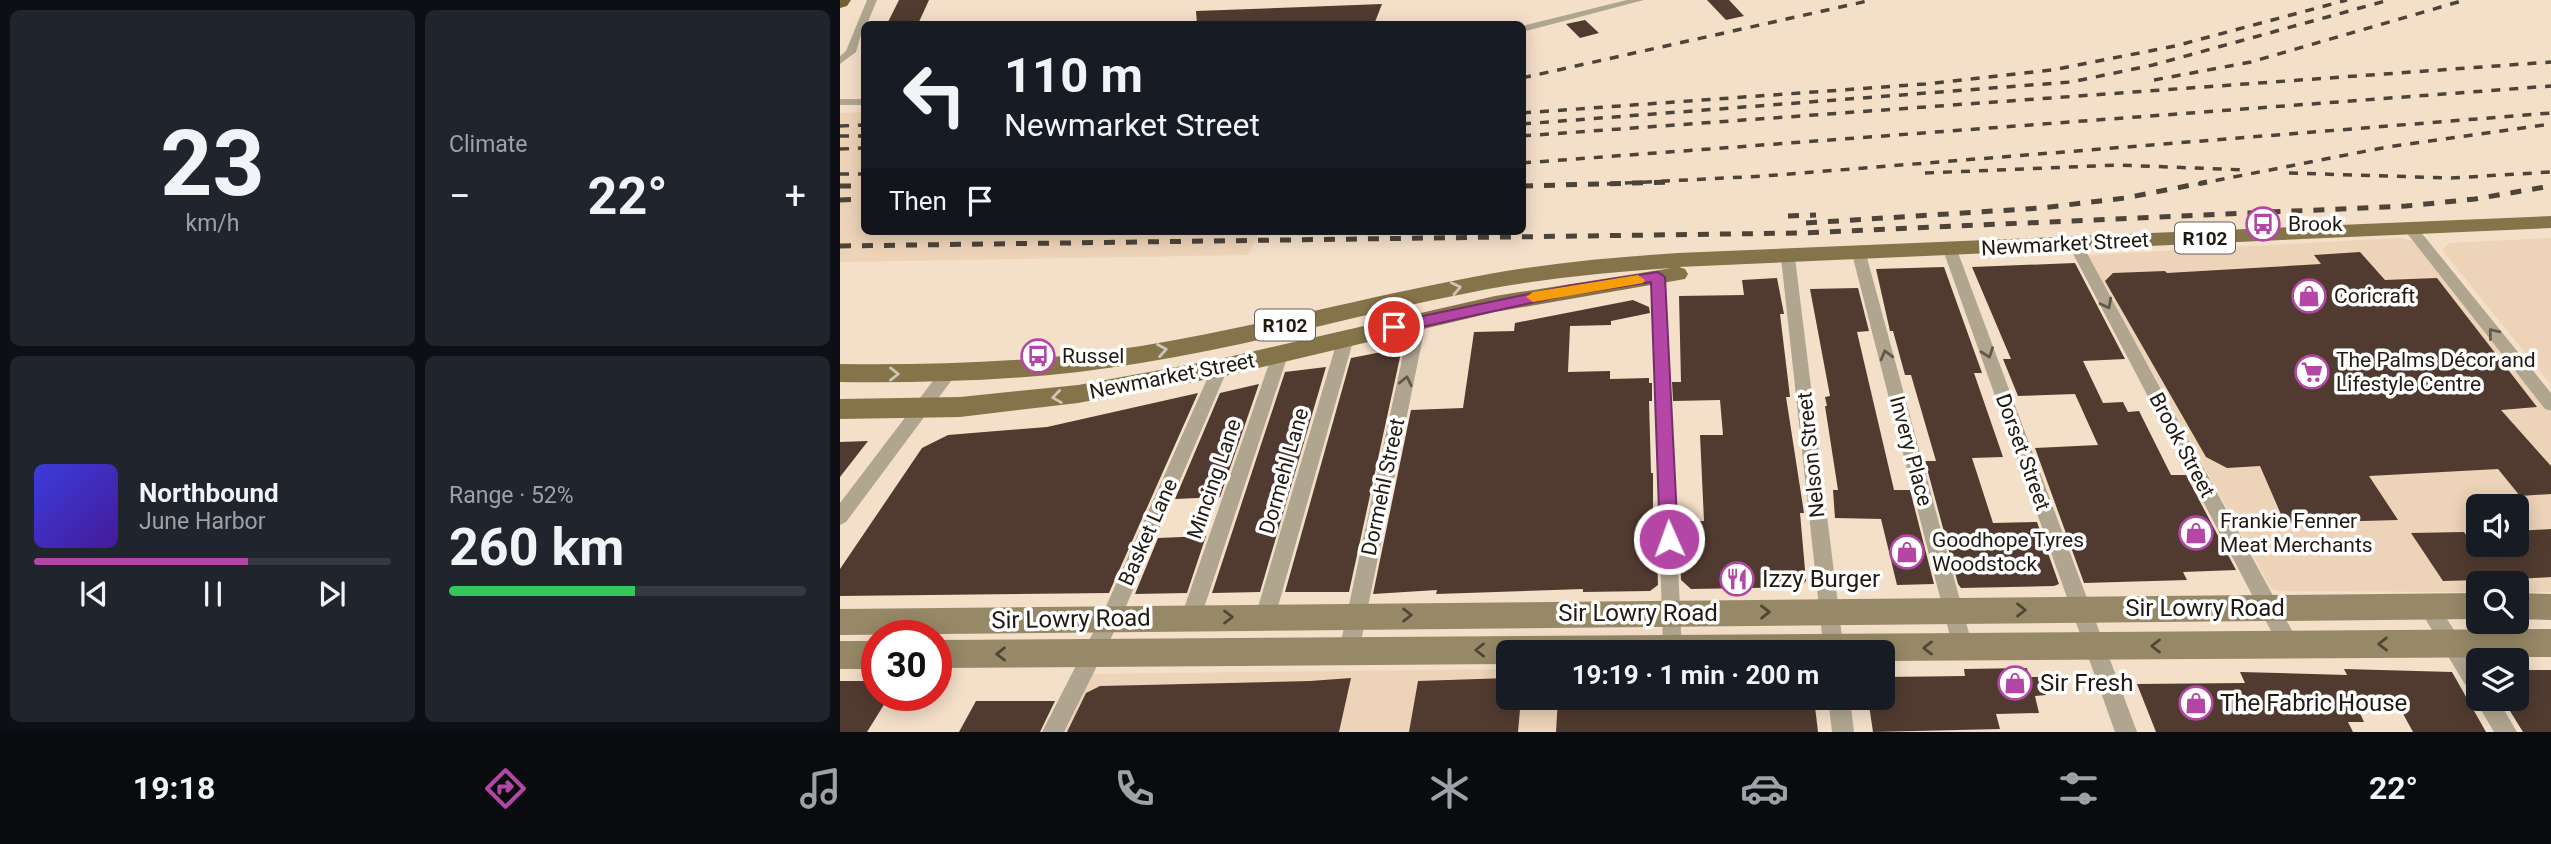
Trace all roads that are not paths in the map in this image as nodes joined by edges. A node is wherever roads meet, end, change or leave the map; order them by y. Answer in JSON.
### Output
{"nodes":[{"id":1,"x":872,"y":0,"type":"edge"},
{"id":2,"x":1639,"y":0,"type":"edge"},
{"id":3,"x":863,"y":21,"type":"edge"},
{"id":4,"x":861,"y":26,"type":"edge"},
{"id":5,"x":1526,"y":28,"type":"edge"},
{"id":6,"x":841,"y":60,"type":"edge"},
{"id":7,"x":840,"y":102,"type":"edge"},
{"id":8,"x":861,"y":102,"type":"edge"},
{"id":9,"x":2551,"y":222,"type":"edge"},
{"id":10,"x":2411,"y":229,"type":"junction"},
{"id":11,"x":2075,"y":244,"type":"junction"},
{"id":12,"x":1950,"y":250,"type":"junction"},
{"id":13,"x":1859,"y":254,"type":"junction"},
{"id":14,"x":1788,"y":258,"type":"junction"},
{"id":15,"x":1658,"y":277,"type":"junction"},
{"id":16,"x":1418,"y":322,"type":"junction"},
{"id":17,"x":1346,"y":338,"type":"junction"},
{"id":18,"x":1280,"y":355,"type":"junction"},
{"id":19,"x":1220,"y":368,"type":"junction"},
{"id":20,"x":840,"y":373,"type":"edge"},
{"id":21,"x":948,"y":373,"type":"junction"},
{"id":22,"x":2551,"y":405,"type":"edge"},
{"id":23,"x":840,"y":409,"type":"edge"},
{"id":24,"x":922,"y":409,"type":"junction"},
{"id":25,"x":840,"y":517,"type":"edge"},
{"id":26,"x":2428,"y":606,"type":"junction"},
{"id":27,"x":2466,"y":606,"type":"edge"},
{"id":28,"x":2529,"y":606,"type":"edge"},
{"id":29,"x":2551,"y":607,"type":"edge"},
{"id":30,"x":2269,"y":608,"type":"junction"},
{"id":31,"x":2080,"y":609,"type":"junction"},
{"id":32,"x":1953,"y":610,"type":"junction"},
{"id":33,"x":1828,"y":611,"type":"junction"},
{"id":34,"x":1672,"y":613,"type":"junction"},
{"id":35,"x":1356,"y":616,"type":"junction"},
{"id":36,"x":1191,"y":617,"type":"junction"},
{"id":37,"x":1265,"y":617,"type":"junction"},
{"id":38,"x":1111,"y":618,"type":"junction"},
{"id":39,"x":840,"y":622,"type":"edge"},
{"id":40,"x":1673,"y":640,"type":"edge"},
{"id":41,"x":1832,"y":640,"type":"edge"},
{"id":42,"x":2551,"y":643,"type":"edge"},
{"id":43,"x":2451,"y":644,"type":"junction"},
{"id":44,"x":2289,"y":645,"type":"junction"},
{"id":45,"x":2094,"y":646,"type":"junction"},
{"id":46,"x":1963,"y":648,"type":"junction"},
{"id":47,"x":1895,"y":650,"type":"edge"},
{"id":48,"x":1496,"y":651,"type":"edge"},
{"id":49,"x":1349,"y":652,"type":"junction"},
{"id":50,"x":1092,"y":653,"type":"junction"},
{"id":51,"x":861,"y":654,"type":"edge"},
{"id":52,"x":952,"y":654,"type":"edge"},
{"id":53,"x":840,"y":655,"type":"edge"},
{"id":54,"x":2466,"y":668,"type":"edge"},
{"id":55,"x":1840,"y":710,"type":"edge"},
{"id":56,"x":2493,"y":711,"type":"edge"},
{"id":57,"x":1053,"y":732,"type":"edge"},
{"id":58,"x":1843,"y":732,"type":"edge"},
{"id":59,"x":2126,"y":732,"type":"edge"},
{"id":60,"x":2506,"y":732,"type":"edge"}],
"edges":[{"from":1,"to":3,"type":"street"},
{"from":2,"to":5,"type":"street"},
{"from":4,"to":6,"type":"street"},
{"from":7,"to":8,"type":"street"},
{"from":9,"to":10,"type":"main road","name":"Newmarket Street","number":"R102"},
{"from":10,"to":11,"type":"main road","name":"Newmarket Street","number":"R102"},
{"from":22,"to":10,"type":"street","one_way":true},
{"from":11,"to":12,"type":"main road","name":"Newmarket Street","number":"R102"},
{"from":11,"to":30,"type":"street","name":"Brook Street","one_way":true},
{"from":12,"to":13,"type":"main road","name":"Newmarket Street","number":"R102"},
{"from":12,"to":31,"type":"street","name":"Dorset Street","one_way":true},
{"from":13,"to":14,"type":"main road","name":"Newmarket Street","number":"R102"},
{"from":32,"to":13,"type":"street","name":"Invery Place","one_way":true},
{"from":14,"to":15,"type":"main road","name":"Newmarket Street","number":"R102"},
{"from":21,"to":14,"type":"main road","name":"Newmarket Street","number":"R102","one_way":true},
{"from":14,"to":33,"type":"street","name":"Nelson Street"},
{"from":15,"to":16,"type":"main road","name":"Newmarket Street","number":"R102"},
{"from":15,"to":34,"type":"street"},
{"from":16,"to":17,"type":"main road","name":"Newmarket Street","number":"R102"},
{"from":35,"to":16,"type":"street","name":"Dormehl Street","one_way":true},
{"from":17,"to":18,"type":"main road","name":"Newmarket Street","number":"R102"},
{"from":17,"to":37,"type":"street","name":"Dormehl Lane"},
{"from":18,"to":19,"type":"main road","name":"Newmarket Street","number":"R102"},
{"from":18,"to":36,"type":"street","name":"Mincing Lane"},
{"from":19,"to":24,"type":"main road","name":"Newmarket Street","number":"R102","one_way":true},
{"from":19,"to":38,"type":"street","name":"Basket Lane"},
{"from":20,"to":21,"type":"main road","name":"Newmarket Street","number":"R102","one_way":true},
{"from":21,"to":24,"type":"street"},
{"from":23,"to":24,"type":"main road","name":"Newmarket Street","number":"R102"},
{"from":24,"to":25,"type":"street"},
{"from":26,"to":27,"type":"main road","name":"Sir Lowry Road"},
{"from":26,"to":30,"type":"main road","name":"Sir Lowry Road"},
{"from":26,"to":43,"type":"street"},
{"from":28,"to":29,"type":"main road"},
{"from":30,"to":31,"type":"main road","name":"Sir Lowry Road"},
{"from":30,"to":44,"type":"street","name":"Brook Street"},
{"from":32,"to":31,"type":"main road","name":"Sir Lowry Road","one_way":true},
{"from":31,"to":45,"type":"street","name":"Dorset Street"},
{"from":32,"to":33,"type":"main road","name":"Sir Lowry Road"},
{"from":32,"to":46,"type":"street","name":"Invery Place"},
{"from":34,"to":33,"type":"main road","name":"Sir Lowry Road","one_way":true},
{"from":33,"to":41,"type":"street","name":"Nelson Street"},
{"from":35,"to":34,"type":"main road","name":"Sir Lowry Road","one_way":true},
{"from":34,"to":40,"type":"street"},
{"from":35,"to":37,"type":"main road","name":"Sir Lowry Road"},
{"from":35,"to":49,"type":"street","name":"Dormehl Street"},
{"from":36,"to":37,"type":"main road","name":"Sir Lowry Road","one_way":true},
{"from":36,"to":38,"type":"main road","name":"Sir Lowry Road"},
{"from":38,"to":39,"type":"main road","name":"Sir Lowry Road"},
{"from":38,"to":50,"type":"street","name":"Basket Lane"},
{"from":42,"to":43,"type":"main road","name":"Sir Lowry Road"},
{"from":43,"to":44,"type":"main road","name":"Sir Lowry Road","one_way":true},
{"from":43,"to":54,"type":"street"},
{"from":44,"to":45,"type":"main road","name":"Sir Lowry Road","one_way":true},
{"from":45,"to":46,"type":"main road","name":"Sir Lowry Road"},
{"from":45,"to":59,"type":"street","name":"Dorset Street"},
{"from":46,"to":47,"type":"main road","name":"Sir Lowry Road","one_way":true},
{"from":48,"to":49,"type":"main road","name":"Sir Lowry Road","one_way":true},
{"from":49,"to":50,"type":"main road","name":"Sir Lowry Road"},
{"from":50,"to":52,"type":"main road","name":"Sir Lowry Road","one_way":true},
{"from":50,"to":57,"type":"street","name":"Basket Lane"},
{"from":51,"to":53,"type":"main road"},
{"from":55,"to":58,"type":"street"},
{"from":56,"to":60,"type":"street"}]}
